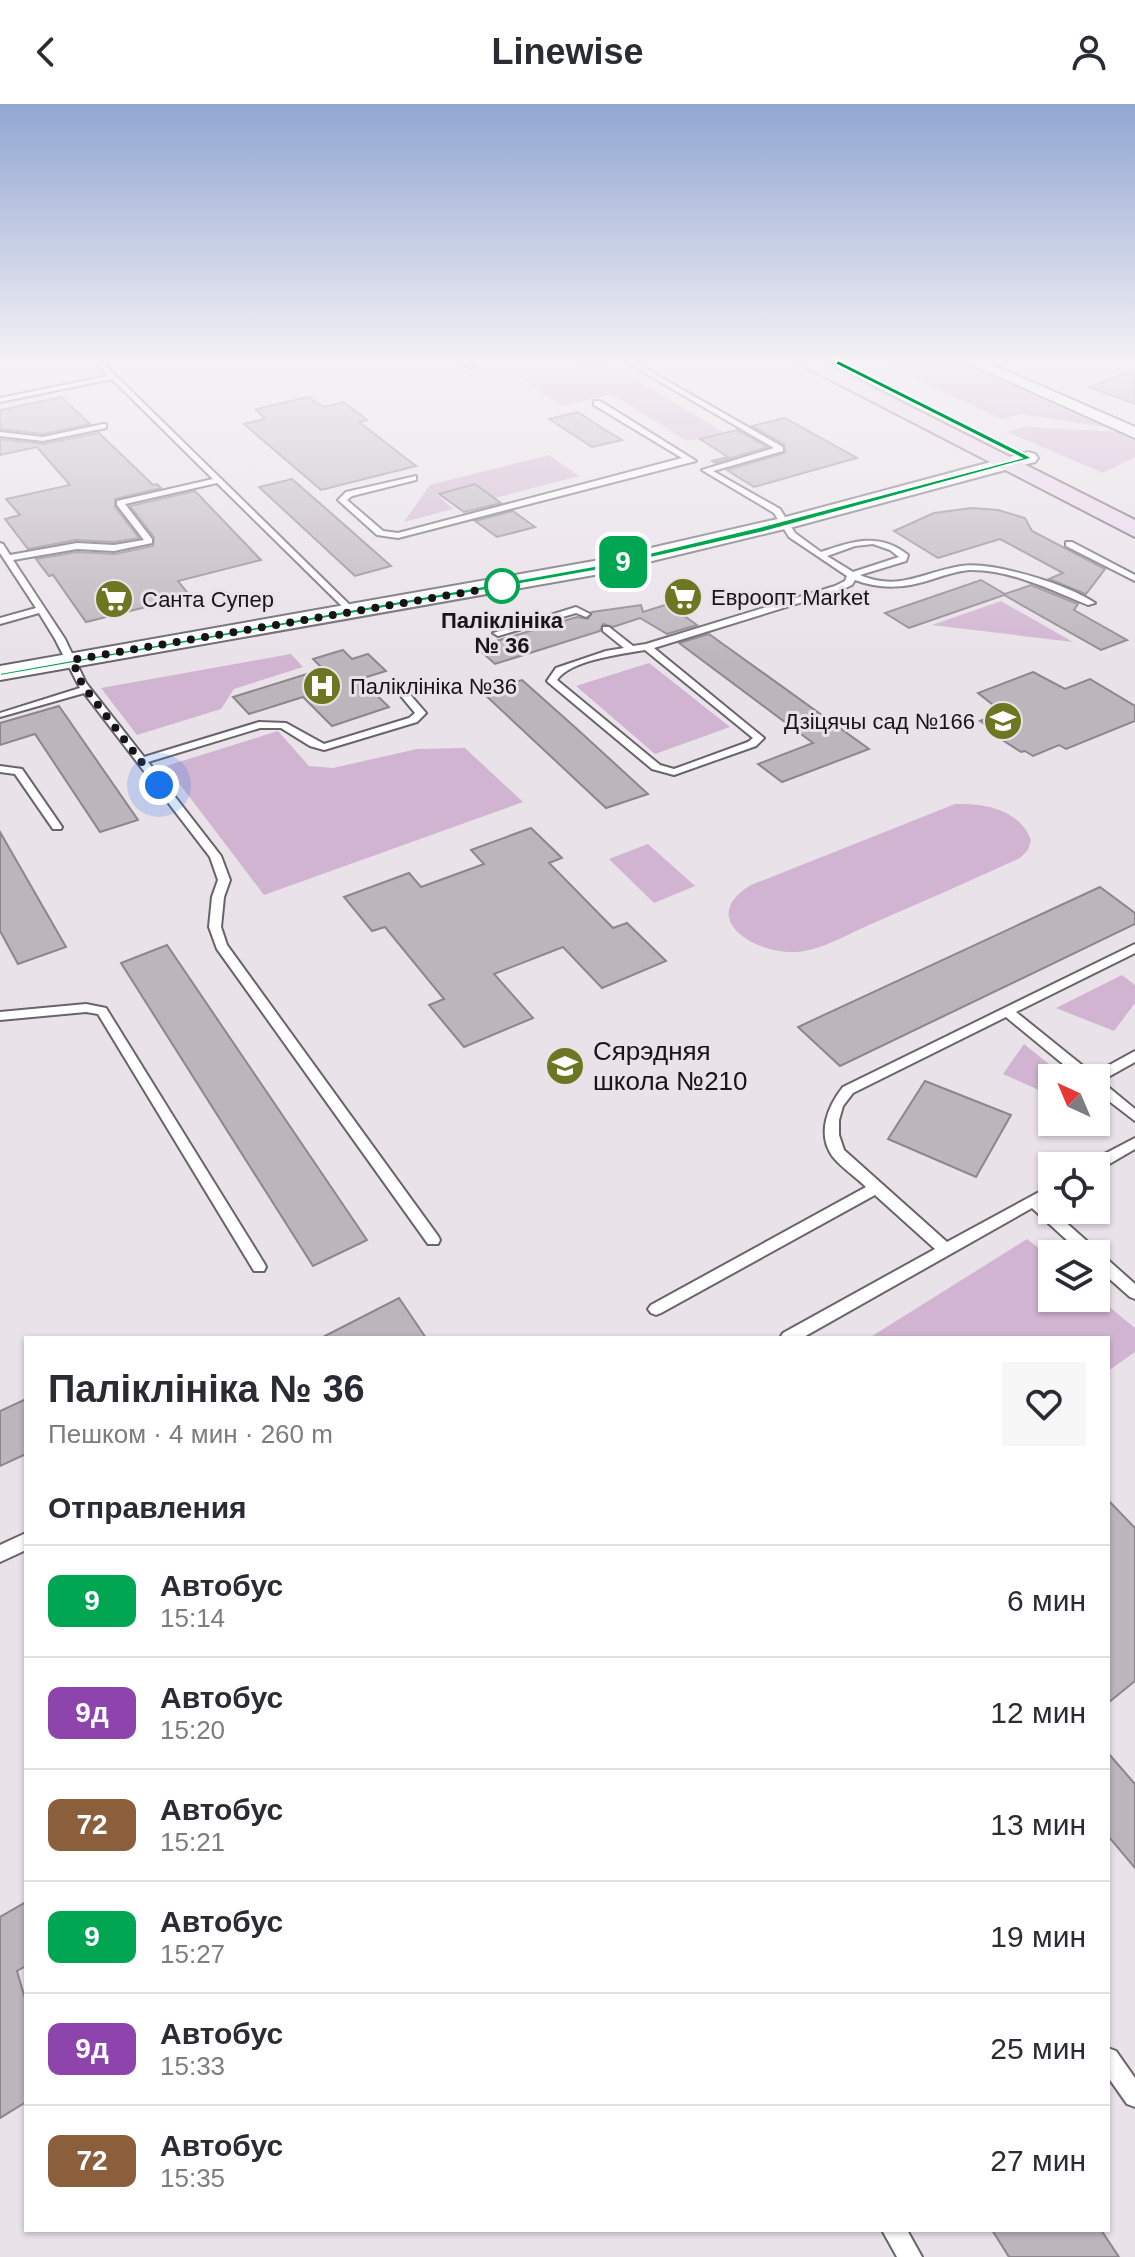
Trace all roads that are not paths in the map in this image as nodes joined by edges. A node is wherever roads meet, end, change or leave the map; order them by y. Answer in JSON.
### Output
{"nodes":[{"id":1,"x":199,"y":462,"type":"edge"},
{"id":2,"x":675,"y":462,"type":"edge"},
{"id":3,"x":694,"y":462,"type":"edge"},
{"id":4,"x":733,"y":462,"type":"edge"},
{"id":5,"x":998,"y":462,"type":"edge"},
{"id":6,"x":1015,"y":462,"type":"edge"},
{"id":7,"x":1037,"y":462,"type":"edge"},
{"id":8,"x":1005,"y":466,"type":"junction"},
{"id":9,"x":706,"y":470,"type":"junction"},
{"id":10,"x":413,"y":478,"type":"dead end"},
{"id":11,"x":217,"y":481,"type":"junction"},
{"id":12,"x":1135,"y":511,"type":"edge"},
{"id":13,"x":786,"y":523,"type":"junction"},
{"id":14,"x":1135,"y":530,"type":"edge"},
{"id":15,"x":1069,"y":544,"type":"dead end"},
{"id":16,"x":0,"y":546,"type":"edge"},
{"id":17,"x":821,"y":555,"type":"junction"},
{"id":18,"x":9,"y":558,"type":"junction"},
{"id":19,"x":852,"y":575,"type":"junction"},
{"id":20,"x":1135,"y":578,"type":"edge"},
{"id":21,"x":1091,"y":603,"type":"dead end"},
{"id":22,"x":42,"y":609,"type":"junction"},
{"id":23,"x":353,"y":612,"type":"junction"},
{"id":24,"x":586,"y":614,"type":"dead end"},
{"id":25,"x":0,"y":621,"type":"edge"},
{"id":26,"x":606,"y":629,"type":"dead end"},
{"id":27,"x":498,"y":633,"type":"dead end"},
{"id":28,"x":647,"y":647,"type":"junction"},
{"id":29,"x":630,"y":648,"type":"junction"},
{"id":30,"x":72,"y":660,"type":"junction"},
{"id":31,"x":0,"y":673,"type":"edge"},
{"id":32,"x":396,"y":684,"type":"dead end"},
{"id":33,"x":87,"y":689,"type":"junction"},
{"id":34,"x":3,"y":715,"type":"dead end"},
{"id":35,"x":140,"y":761,"type":"junction"},
{"id":36,"x":0,"y":769,"type":"edge"},
{"id":37,"x":57,"y":827,"type":"dead end"},
{"id":38,"x":1135,"y":948,"type":"edge"},
{"id":39,"x":1008,"y":1012,"type":"junction"},
{"id":40,"x":0,"y":1016,"type":"edge"},
{"id":41,"x":1135,"y":1056,"type":"edge"},
{"id":42,"x":1072,"y":1064,"type":"edge"},
{"id":43,"x":1110,"y":1070,"type":"edge"},
{"id":44,"x":1110,"y":1095,"type":"edge"},
{"id":45,"x":1135,"y":1116,"type":"edge"},
{"id":46,"x":1135,"y":1143,"type":"edge"},
{"id":47,"x":1110,"y":1157,"type":"edge"},
{"id":48,"x":876,"y":1188,"type":"junction"},
{"id":49,"x":1038,"y":1198,"type":"edge"},
{"id":50,"x":1033,"y":1201,"type":"junction"},
{"id":51,"x":433,"y":1240,"type":"dead end"},
{"id":52,"x":1076,"y":1240,"type":"edge"},
{"id":53,"x":945,"y":1249,"type":"junction"},
{"id":54,"x":259,"y":1267,"type":"dead end"},
{"id":55,"x":1110,"y":1270,"type":"edge"},
{"id":56,"x":1135,"y":1293,"type":"edge"},
{"id":57,"x":656,"y":1309,"type":"dead end"},
{"id":58,"x":792,"y":1336,"type":"edge"},
{"id":59,"x":24,"y":1542,"type":"edge"},
{"id":60,"x":0,"y":1554,"type":"edge"},
{"id":61,"x":1110,"y":2062,"type":"edge"},
{"id":62,"x":1135,"y":2096,"type":"edge"},
{"id":63,"x":895,"y":2232,"type":"edge"},
{"id":64,"x":910,"y":2257,"type":"edge"}],
"edges":[{"from":1,"to":11,"type":"lane"},
{"from":2,"to":10,"type":"lane"},
{"from":3,"to":9,"type":"lane"},
{"from":4,"to":9,"type":"lane"},
{"from":5,"to":8,"type":"main road"},
{"from":6,"to":8,"type":"street"},
{"from":7,"to":12,"type":"main road"},
{"from":8,"to":13,"type":"street"},
{"from":8,"to":14,"type":"main road"},
{"from":9,"to":13,"type":"lane"},
{"from":11,"to":18,"type":"lane"},
{"from":11,"to":23,"type":"lane"},
{"from":13,"to":17,"type":"lane"},
{"from":13,"to":23,"type":"street"},
{"from":15,"to":20,"type":"lane"},
{"from":16,"to":18,"type":"lane"},
{"from":17,"to":19,"type":"lane"},
{"from":17,"to":19,"type":"lane"},
{"from":18,"to":22,"type":"lane"},
{"from":19,"to":21,"type":"lane"},
{"from":19,"to":28,"type":"lane"},
{"from":22,"to":25,"type":"lane"},
{"from":22,"to":30,"type":"lane"},
{"from":23,"to":30,"type":"street"},
{"from":24,"to":27,"type":"lane"},
{"from":26,"to":29,"type":"lane"},
{"from":28,"to":29,"type":"lane"},
{"from":28,"to":29,"type":"lane"},
{"from":30,"to":31,"type":"street"},
{"from":30,"to":33,"type":"lane"},
{"from":32,"to":35,"type":"lane"},
{"from":33,"to":34,"type":"lane"},
{"from":33,"to":35,"type":"lane"},
{"from":35,"to":51,"type":"lane"},
{"from":36,"to":37,"type":"lane"},
{"from":38,"to":39,"type":"lane"},
{"from":39,"to":42,"type":"lane"},
{"from":39,"to":48,"type":"lane"},
{"from":40,"to":54,"type":"lane"},
{"from":41,"to":43,"type":"lane"},
{"from":44,"to":45,"type":"lane"},
{"from":46,"to":47,"type":"lane"},
{"from":48,"to":53,"type":"lane"},
{"from":48,"to":57,"type":"lane"},
{"from":49,"to":50,"type":"lane"},
{"from":50,"to":52,"type":"lane"},
{"from":50,"to":53,"type":"lane"},
{"from":53,"to":58,"type":"lane"},
{"from":55,"to":56,"type":"lane"},
{"from":59,"to":60,"type":"lane"},
{"from":61,"to":62,"type":"lane"},
{"from":63,"to":64,"type":"lane"}]}
